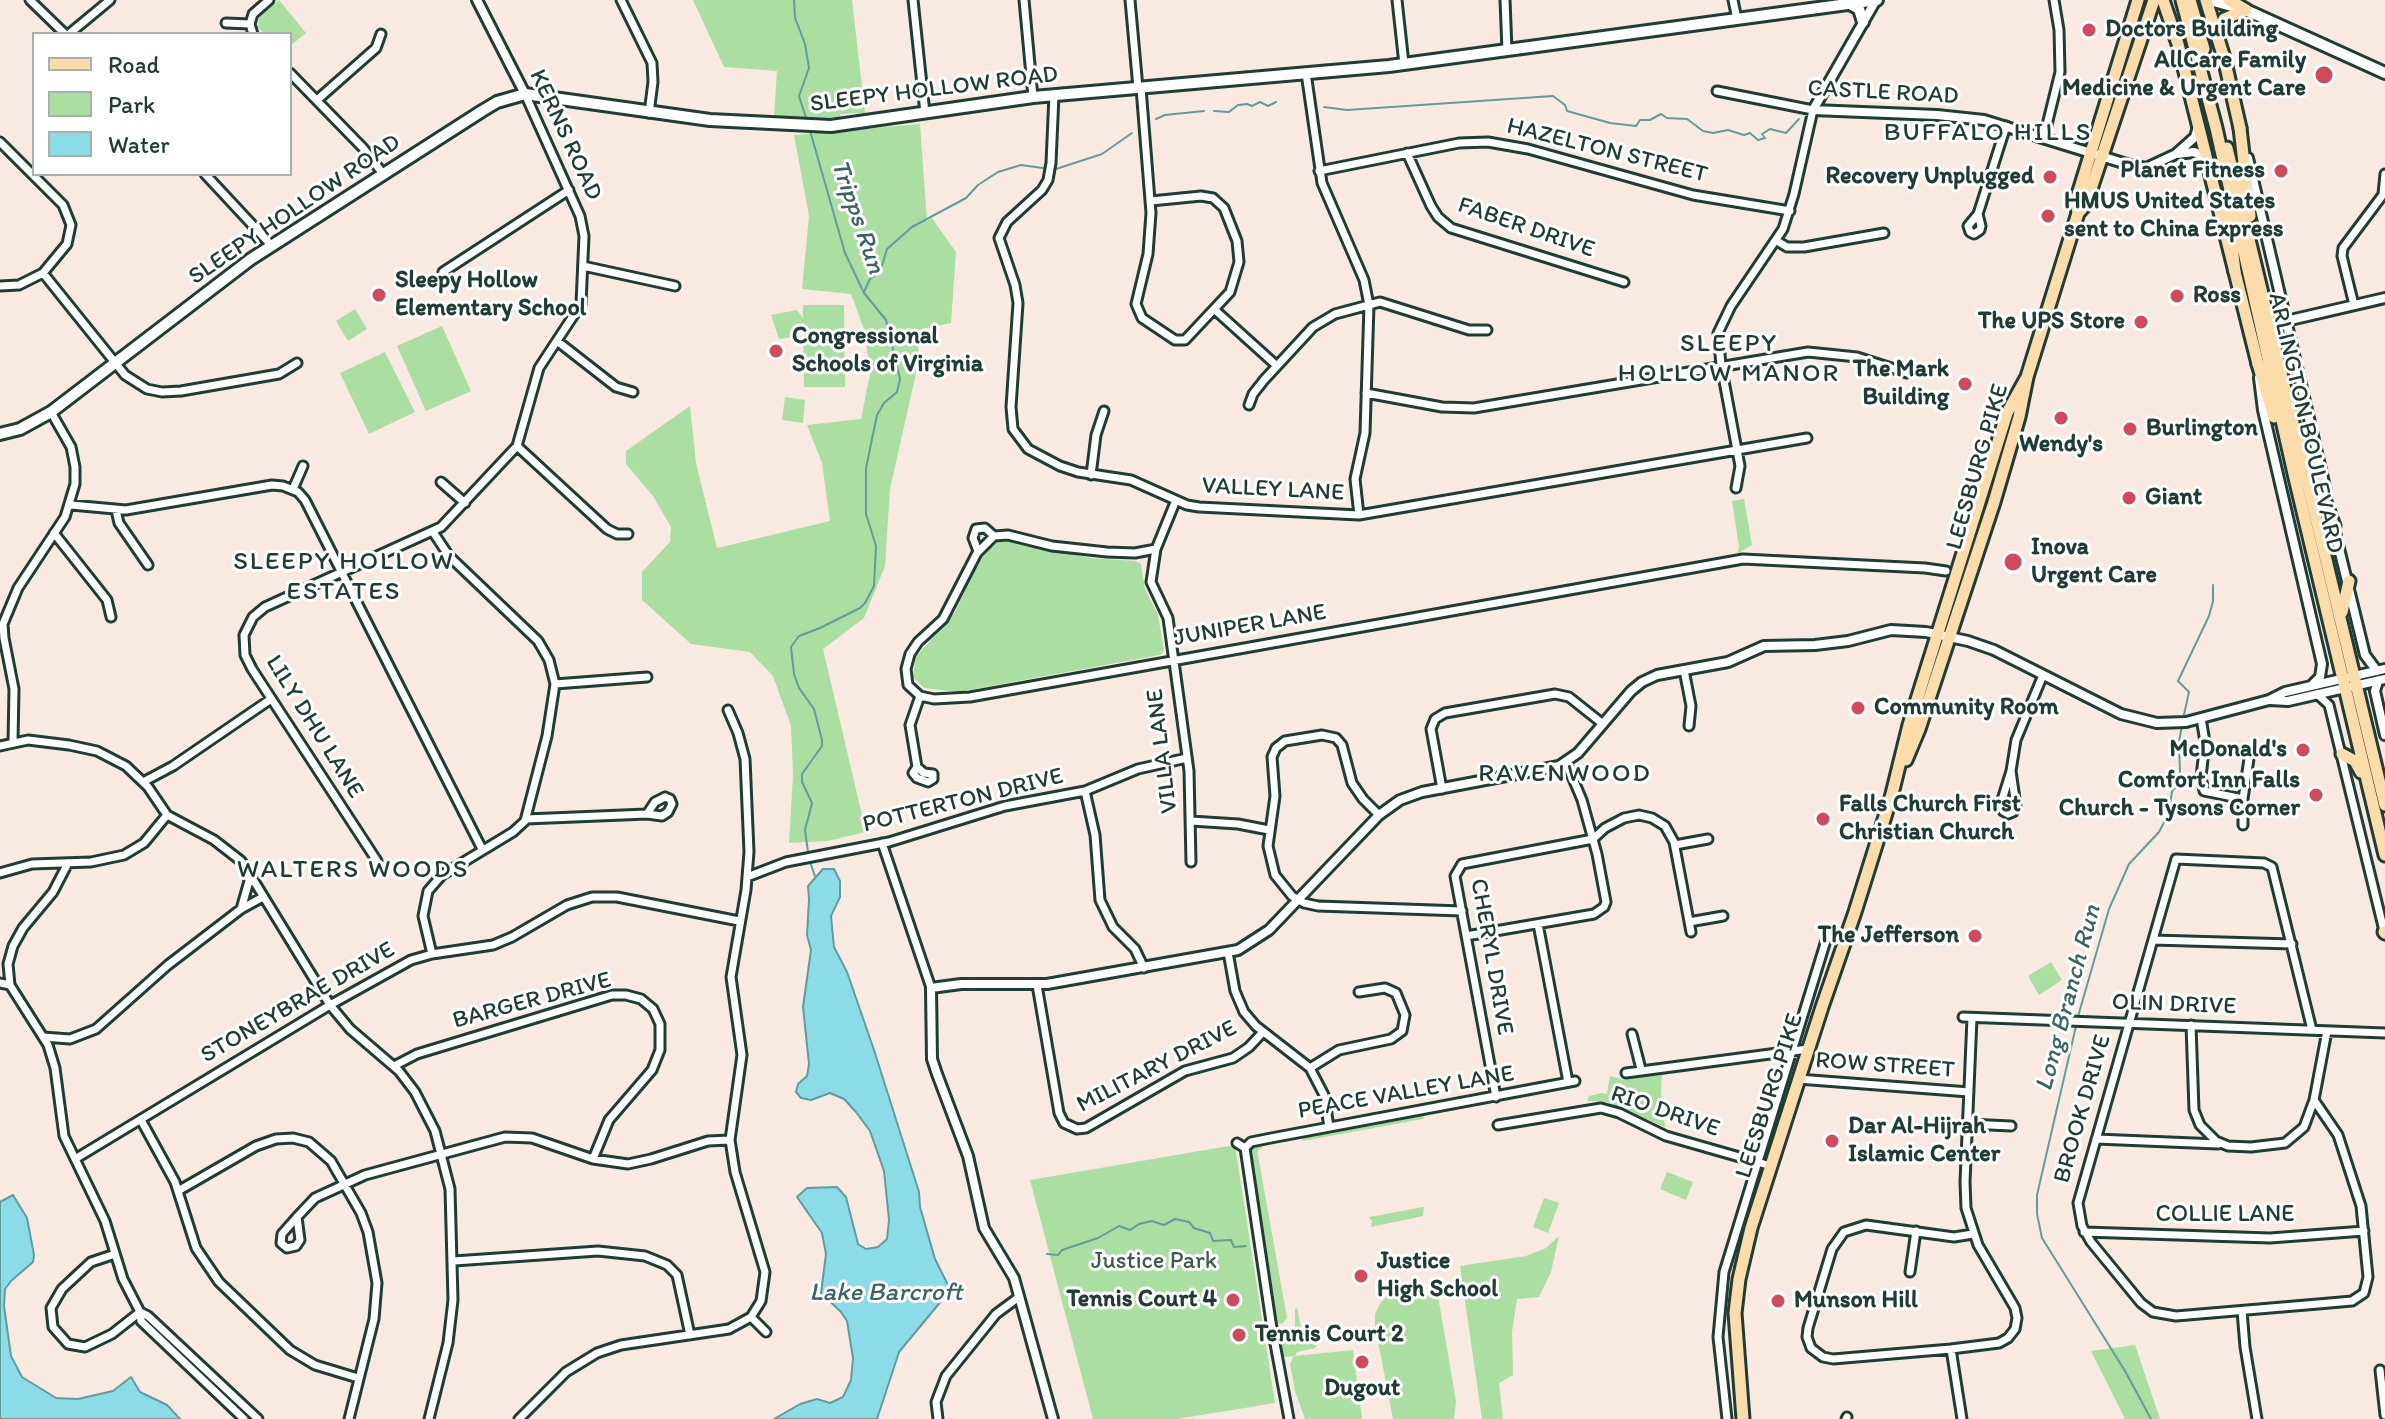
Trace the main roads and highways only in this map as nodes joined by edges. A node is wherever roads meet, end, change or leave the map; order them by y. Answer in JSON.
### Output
{"nodes":[{"id":1,"x":1876,"y":0,"type":"edge"},
{"id":2,"x":2138,"y":0,"type":"edge"},
{"id":3,"x":2154,"y":0,"type":"edge"},
{"id":4,"x":2163,"y":0,"type":"edge"},
{"id":5,"x":2182,"y":0,"type":"edge"},
{"id":6,"x":2190,"y":0,"type":"edge"},
{"id":7,"x":2208,"y":0,"type":"edge"},
{"id":8,"x":2229,"y":0,"type":"edge"},
{"id":9,"x":1862,"y":1,"type":"edge"},
{"id":10,"x":1848,"y":4,"type":"junction"},
{"id":11,"x":2246,"y":10,"type":"junction"},
{"id":12,"x":2170,"y":19,"type":"junction"},
{"id":13,"x":1863,"y":22,"type":"road end"},
{"id":14,"x":2144,"y":27,"type":"junction"},
{"id":15,"x":2218,"y":35,"type":"junction"},
{"id":16,"x":2385,"y":73,"type":"edge"},
{"id":17,"x":2097,"y":154,"type":"junction"},
{"id":18,"x":2226,"y":178,"type":"junction"},
{"id":19,"x":2235,"y":272,"type":"junction"},
{"id":20,"x":2270,"y":323,"type":"junction"},
{"id":21,"x":2283,"y":384,"type":"junction"},
{"id":22,"x":0,"y":434,"type":"edge"},
{"id":23,"x":2295,"y":478,"type":"junction"},
{"id":24,"x":2334,"y":526,"type":"road end"},
{"id":25,"x":2349,"y":581,"type":"road end"},
{"id":26,"x":2341,"y":617,"type":"junction"},
{"id":27,"x":2347,"y":681,"type":"junction"},
{"id":28,"x":2350,"y":707,"type":"junction"},
{"id":29,"x":2371,"y":748,"type":"junction"},
{"id":30,"x":2385,"y":779,"type":"edge"},
{"id":31,"x":2369,"y":793,"type":"junction"},
{"id":32,"x":2385,"y":805,"type":"edge"},
{"id":33,"x":2385,"y":855,"type":"edge"},
{"id":34,"x":1743,"y":1419,"type":"edge"}],
"edges":[{"from":1,"to":9,"type":"main road","name":"SLEEPY HOLLOW ROAD"},
{"from":2,"to":17,"type":"main road","name":"LEESBURG PIKE"},
{"from":3,"to":14,"type":"main road","name":"LEESBURG PIKE"},
{"from":4,"to":12,"type":"main road"},
{"from":5,"to":18,"type":"main road","name":"ARLINGTON BOULEVARD"},
{"from":6,"to":20,"type":"main road","name":"ARLINGTON BOULEVARD"},
{"from":7,"to":11,"type":"main road"},
{"from":7,"to":15,"type":"main road"},
{"from":8,"to":11,"type":"main road"},
{"from":9,"to":10,"type":"main road","name":"SLEEPY HOLLOW ROAD"},
{"from":10,"to":13,"type":"main road"},
{"from":10,"to":22,"type":"main road","name":"SLEEPY HOLLOW ROAD"},
{"from":11,"to":15,"type":"main road"},
{"from":11,"to":16,"type":"main road"},
{"from":12,"to":14,"type":"main road"},
{"from":12,"to":19,"type":"main road"},
{"from":14,"to":17,"type":"main road","name":"LEESBURG PIKE"},
{"from":15,"to":20,"type":"main road"},
{"from":17,"to":34,"type":"main road","name":"LEESBURG PIKE"},
{"from":18,"to":19,"type":"main road"},
{"from":18,"to":23,"type":"main road","name":"ARLINGTON BOULEVARD"},
{"from":19,"to":23,"type":"main road"},
{"from":20,"to":21,"type":"main road","name":"ARLINGTON BOULEVARD"},
{"from":21,"to":24,"type":"main road"},
{"from":21,"to":26,"type":"main road","name":"ARLINGTON BOULEVARD"},
{"from":23,"to":27,"type":"main road","name":"ARLINGTON BOULEVARD"},
{"from":25,"to":26,"type":"main road"},
{"from":26,"to":27,"type":"main road","name":"ARLINGTON BOULEVARD"},
{"from":27,"to":28,"type":"main road","name":"ARLINGTON BOULEVARD"},
{"from":27,"to":29,"type":"main road","name":"ARLINGTON BOULEVARD"},
{"from":28,"to":31,"type":"main road","name":"ARLINGTON BOULEVARD"},
{"from":28,"to":31,"type":"main road"},
{"from":29,"to":30,"type":"main road"},
{"from":29,"to":32,"type":"main road","name":"ARLINGTON BOULEVARD"},
{"from":31,"to":33,"type":"main road","name":"ARLINGTON BOULEVARD"}]}
